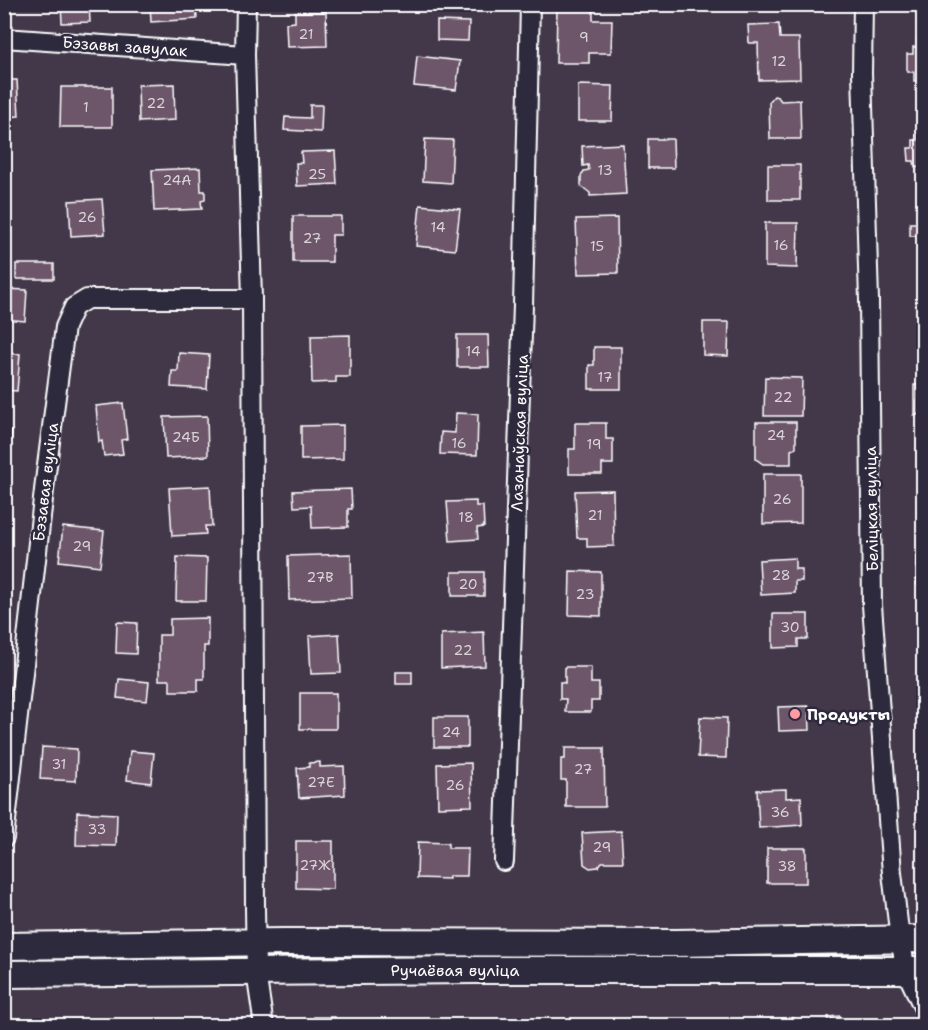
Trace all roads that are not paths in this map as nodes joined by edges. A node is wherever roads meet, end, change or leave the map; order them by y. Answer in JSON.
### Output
{"nodes":[{"id":1,"x":246,"y":4,"type":"edge"},
{"id":2,"x":530,"y":4,"type":"edge"},
{"id":3,"x":863,"y":4,"type":"edge"},
{"id":4,"x":4,"y":38,"type":"edge"},
{"id":5,"x":245,"y":55,"type":"junction"},
{"id":6,"x":252,"y":299,"type":"junction"},
{"id":7,"x":4,"y":838,"type":"edge"},
{"id":8,"x":504,"y":861,"type":"dead end"},
{"id":9,"x":912,"y":939,"type":"edge"},
{"id":10,"x":256,"y":942,"type":"junction"},
{"id":11,"x":4,"y":946,"type":"edge"},
{"id":12,"x":915,"y":970,"type":"edge"},
{"id":13,"x":256,"y":972,"type":"junction"},
{"id":14,"x":4,"y":974,"type":"edge"},
{"id":15,"x":924,"y":1009,"type":"edge"},
{"id":16,"x":264,"y":1026,"type":"edge"}],
"edges":[{"from":1,"to":5,"type":"street"},
{"from":2,"to":8,"type":"street","name":"Лазанаўская вуліца"},
{"from":3,"to":9,"type":"street","name":"Беліцкая вуліца"},
{"from":4,"to":5,"type":"street","name":"Бэзавы завулак"},
{"from":5,"to":6,"type":"street"},
{"from":6,"to":7,"type":"street","name":"Бэзавая вуліца"},
{"from":6,"to":10,"type":"street"},
{"from":9,"to":10,"type":"main road","name":"Ручаёвая вуліца"},
{"from":9,"to":12,"type":"street","name":"Беліцкая вуліца"},
{"from":10,"to":11,"type":"main road","name":"Ручаёвая вуліца"},
{"from":10,"to":13,"type":"street"},
{"from":12,"to":13,"type":"main road","name":"Ручаёвая вуліца"},
{"from":12,"to":15,"type":"street","name":"Беліцкая вуліца"},
{"from":13,"to":14,"type":"main road","name":"Ручаёвая вуліца"},
{"from":13,"to":16,"type":"street"}]}
